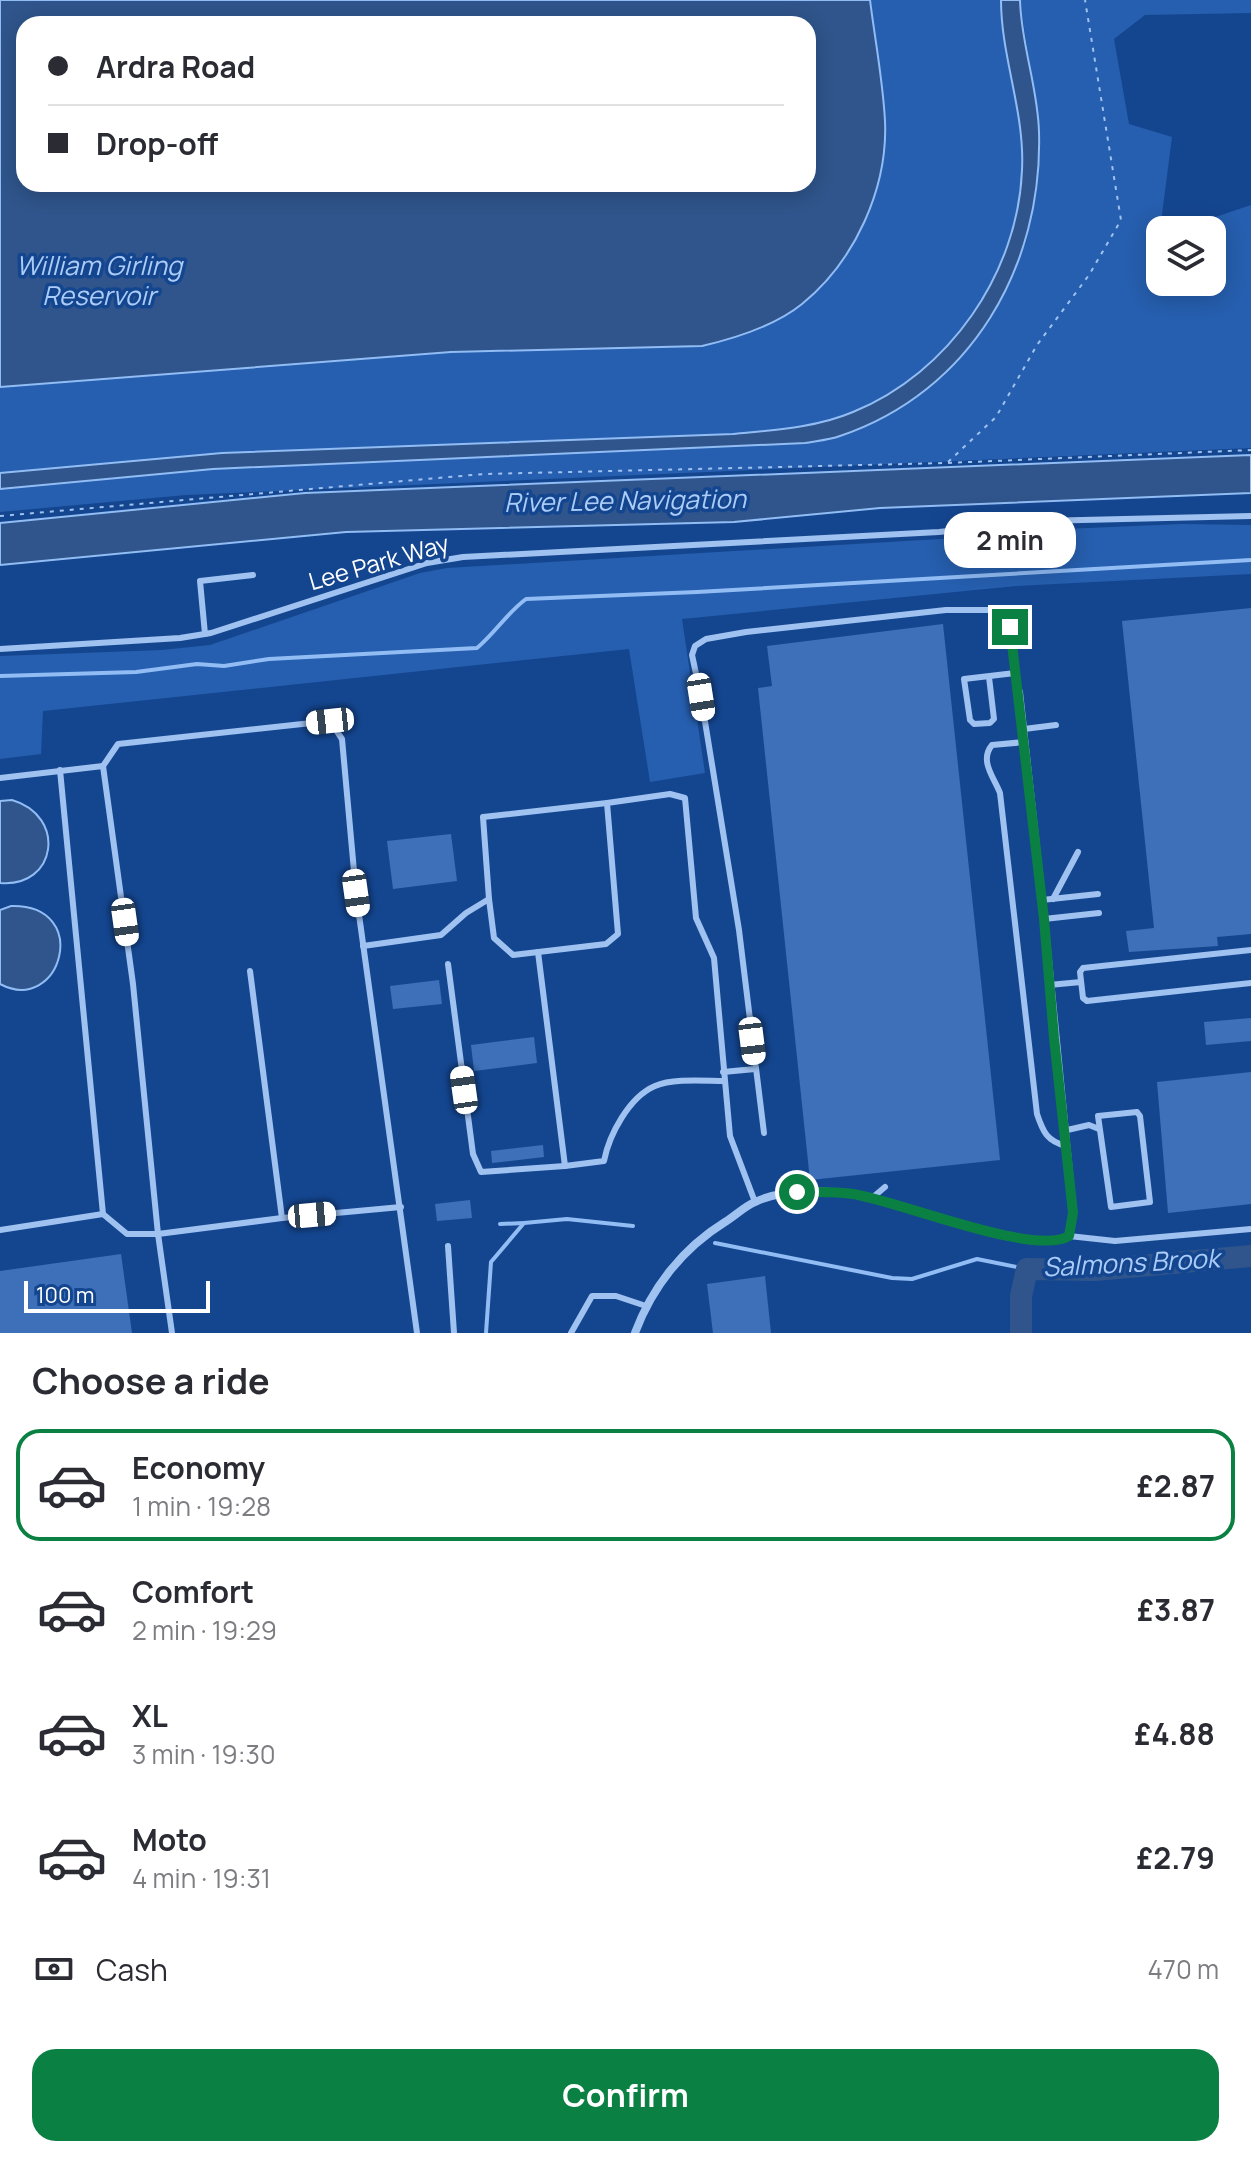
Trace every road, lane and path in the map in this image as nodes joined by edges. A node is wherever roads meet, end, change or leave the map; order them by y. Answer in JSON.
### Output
{"nodes":[{"id":1,"x":1085,"y":0,"type":"edge"},
{"id":2,"x":1251,"y":450,"type":"edge"},
{"id":3,"x":947,"y":463,"type":"junction"},
{"id":4,"x":0,"y":516,"type":"edge"},
{"id":5,"x":1251,"y":516,"type":"edge"},
{"id":6,"x":253,"y":575,"type":"dead end"},
{"id":7,"x":205,"y":634,"type":"junction"},
{"id":8,"x":0,"y":649,"type":"edge"},
{"id":9,"x":1015,"y":673,"type":"junction"},
{"id":10,"x":989,"y":677,"type":"junction"},
{"id":11,"x":1019,"y":692,"type":"joint"},
{"id":12,"x":1056,"y":725,"type":"dead end"},
{"id":13,"x":1024,"y":729,"type":"junction"},
{"id":14,"x":1025,"y":742,"type":"junction"},
{"id":15,"x":103,"y":766,"type":"junction"},
{"id":16,"x":60,"y":770,"type":"junction"},
{"id":17,"x":0,"y":778,"type":"edge"},
{"id":18,"x":607,"y":803,"type":"junction"},
{"id":19,"x":1078,"y":852,"type":"dead end"},
{"id":20,"x":1098,"y":894,"type":"dead end"},
{"id":21,"x":489,"y":899,"type":"junction"},
{"id":22,"x":1053,"y":899,"type":"junction"},
{"id":23,"x":1042,"y":900,"type":"junction"},
{"id":24,"x":1099,"y":913,"type":"dead end"},
{"id":25,"x":1044,"y":919,"type":"junction"},
{"id":26,"x":363,"y":946,"type":"junction"},
{"id":27,"x":1251,"y":950,"type":"edge"},
{"id":28,"x":538,"y":952,"type":"junction"},
{"id":29,"x":448,"y":964,"type":"dead end"},
{"id":30,"x":250,"y":971,"type":"dead end"},
{"id":31,"x":1081,"y":982,"type":"junction"},
{"id":32,"x":1251,"y":983,"type":"edge"},
{"id":33,"x":1049,"y":985,"type":"junction"},
{"id":34,"x":755,"y":1069,"type":"junction"},
{"id":35,"x":723,"y":1072,"type":"junction"},
{"id":36,"x":724,"y":1081,"type":"junction"},
{"id":37,"x":1099,"y":1129,"type":"junction"},
{"id":38,"x":1063,"y":1131,"type":"junction"},
{"id":39,"x":764,"y":1133,"type":"dead end"},
{"id":40,"x":1066,"y":1146,"type":"junction"},
{"id":41,"x":565,"y":1166,"type":"junction"},
{"id":42,"x":885,"y":1187,"type":"dead end"},
{"id":43,"x":872,"y":1198,"type":"junction"},
{"id":44,"x":755,"y":1202,"type":"junction"},
{"id":45,"x":401,"y":1207,"type":"junction"},
{"id":46,"x":103,"y":1214,"type":"junction"},
{"id":47,"x":282,"y":1218,"type":"junction"},
{"id":48,"x":1251,"y":1229,"type":"edge"},
{"id":49,"x":0,"y":1230,"type":"edge"},
{"id":50,"x":158,"y":1234,"type":"junction"},
{"id":51,"x":1069,"y":1236,"type":"junction"},
{"id":52,"x":448,"y":1246,"type":"dead end"},
{"id":53,"x":646,"y":1306,"type":"junction"},
{"id":54,"x":172,"y":1333,"type":"edge"},
{"id":55,"x":417,"y":1333,"type":"edge"},
{"id":56,"x":454,"y":1333,"type":"edge"},
{"id":57,"x":571,"y":1333,"type":"edge"},
{"id":58,"x":635,"y":1333,"type":"edge"}],
"edges":[{"from":1,"to":3,"type":"path"},
{"from":2,"to":3,"type":"path"},
{"from":3,"to":4,"type":"path"},
{"from":5,"to":7,"type":"lane","name":"Lee Park Way"},
{"from":6,"to":7,"type":"lane"},
{"from":7,"to":8,"type":"lane","name":"Lee Park Way"},
{"from":9,"to":10,"type":"lane"},
{"from":9,"to":11,"type":"lane"},
{"from":9,"to":34,"type":"lane"},
{"from":10,"to":10,"type":"lane"},
{"from":11,"to":13,"type":"street"},
{"from":12,"to":13,"type":"lane"},
{"from":13,"to":14,"type":"street"},
{"from":14,"to":23,"type":"street"},
{"from":14,"to":40,"type":"lane"},
{"from":15,"to":16,"type":"lane"},
{"from":15,"to":26,"type":"lane"},
{"from":15,"to":50,"type":"lane"},
{"from":16,"to":17,"type":"lane"},
{"from":16,"to":46,"type":"lane"},
{"from":18,"to":21,"type":"lane"},
{"from":18,"to":28,"type":"lane"},
{"from":18,"to":35,"type":"lane"},
{"from":19,"to":22,"type":"lane"},
{"from":20,"to":22,"type":"lane"},
{"from":21,"to":26,"type":"lane"},
{"from":21,"to":28,"type":"lane"},
{"from":22,"to":23,"type":"lane"},
{"from":23,"to":25,"type":"street"},
{"from":24,"to":25,"type":"lane"},
{"from":25,"to":33,"type":"street"},
{"from":26,"to":45,"type":"lane"},
{"from":27,"to":31,"type":"lane"},
{"from":28,"to":41,"type":"lane"},
{"from":29,"to":41,"type":"lane"},
{"from":30,"to":47,"type":"lane"},
{"from":31,"to":32,"type":"lane"},
{"from":31,"to":33,"type":"lane"},
{"from":33,"to":38,"type":"street"},
{"from":34,"to":35,"type":"lane"},
{"from":34,"to":39,"type":"lane"},
{"from":35,"to":36,"type":"lane"},
{"from":36,"to":41,"type":"lane"},
{"from":36,"to":44,"type":"lane"},
{"from":37,"to":37,"type":"lane"},
{"from":37,"to":38,"type":"lane"},
{"from":38,"to":40,"type":"street"},
{"from":40,"to":51,"type":"street"},
{"from":42,"to":43,"type":"lane"},
{"from":43,"to":44,"type":"street"},
{"from":43,"to":51,"type":"street"},
{"from":44,"to":53,"type":"street"},
{"from":45,"to":47,"type":"lane"},
{"from":45,"to":55,"type":"lane"},
{"from":46,"to":49,"type":"lane"},
{"from":46,"to":50,"type":"lane"},
{"from":47,"to":50,"type":"lane"},
{"from":48,"to":51,"type":"lane"},
{"from":50,"to":54,"type":"lane"},
{"from":52,"to":56,"type":"lane"},
{"from":53,"to":57,"type":"lane"},
{"from":53,"to":58,"type":"street"}]}
